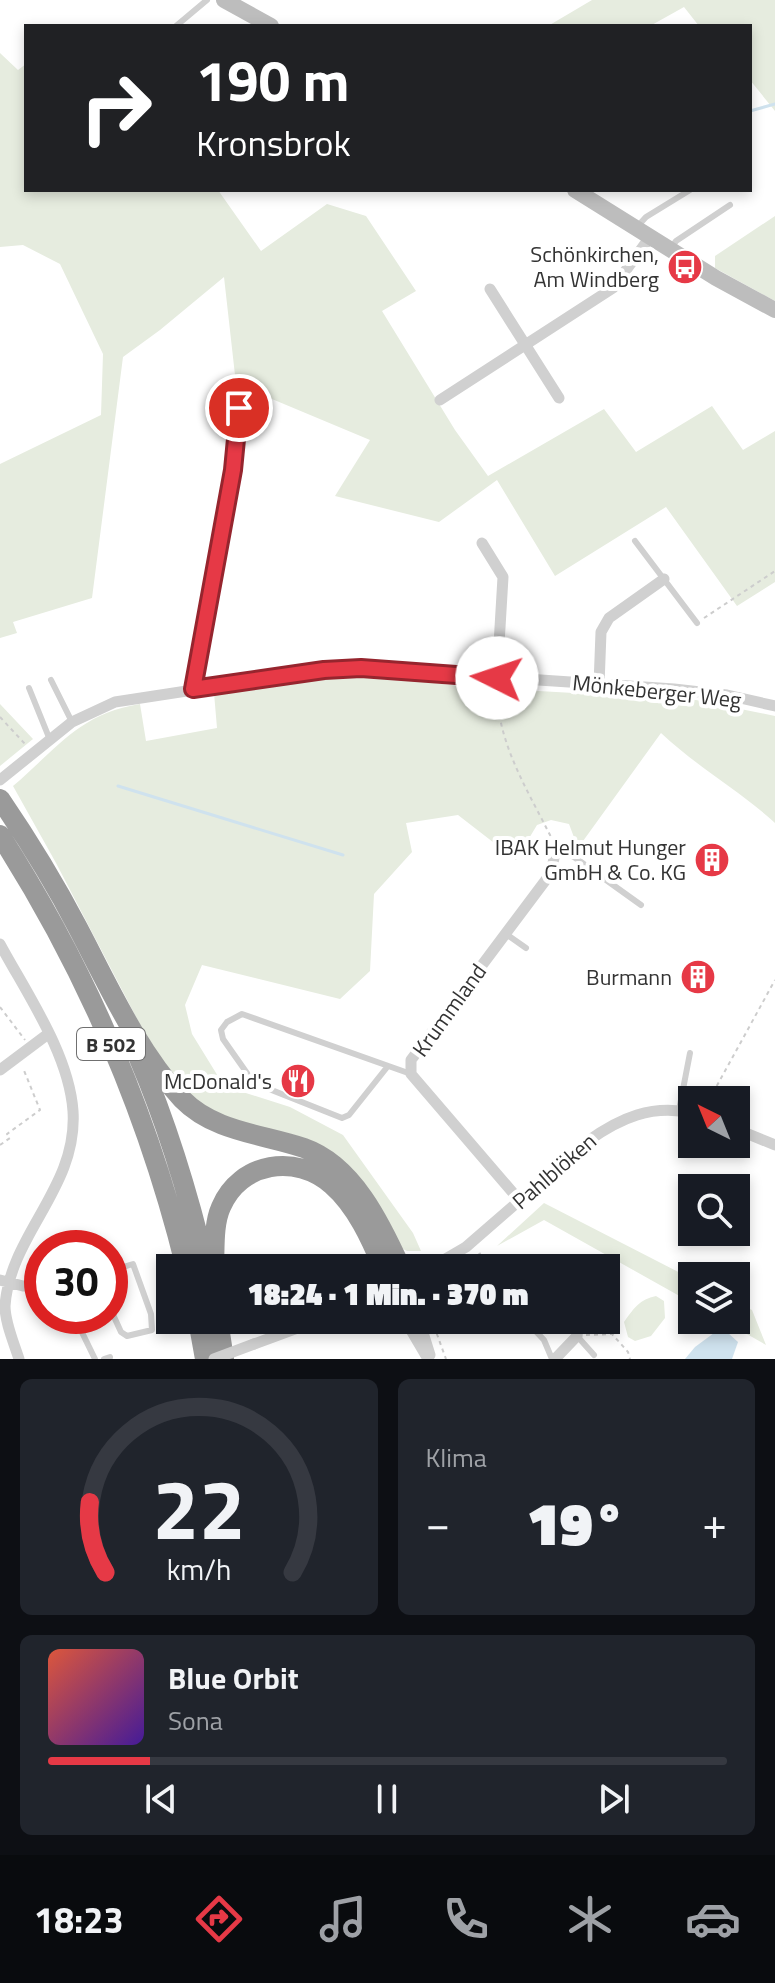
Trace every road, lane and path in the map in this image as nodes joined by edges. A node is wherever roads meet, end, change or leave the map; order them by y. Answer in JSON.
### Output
{"nodes":[{"id":1,"x":207,"y":0,"type":"edge"},
{"id":2,"x":224,"y":0,"type":"edge"},
{"id":3,"x":178,"y":24,"type":"edge"},
{"id":4,"x":267,"y":24,"type":"edge"},
{"id":5,"x":578,"y":192,"type":"edge"},
{"id":6,"x":687,"y":192,"type":"edge"},
{"id":7,"x":730,"y":205,"type":"dead end"},
{"id":8,"x":643,"y":232,"type":"junction"},
{"id":9,"x":670,"y":249,"type":"junction"},
{"id":10,"x":490,"y":289,"type":"dead end"},
{"id":11,"x":775,"y":310,"type":"edge"},
{"id":12,"x":525,"y":345,"type":"junction"},
{"id":13,"x":559,"y":398,"type":"dead end"},
{"id":14,"x":440,"y":400,"type":"dead end"},
{"id":15,"x":239,"y":408,"type":"dead end"},
{"id":16,"x":635,"y":541,"type":"dead end"},
{"id":17,"x":482,"y":543,"type":"dead end"},
{"id":18,"x":775,"y":571,"type":"edge"},
{"id":19,"x":664,"y":579,"type":"junction"},
{"id":20,"x":697,"y":623,"type":"joint"},
{"id":21,"x":497,"y":678,"type":"junction"},
{"id":22,"x":51,"y":680,"type":"dead end"},
{"id":23,"x":599,"y":685,"type":"junction"},
{"id":24,"x":29,"y":688,"type":"dead end"},
{"id":25,"x":193,"y":689,"type":"junction"},
{"id":26,"x":775,"y":706,"type":"edge"},
{"id":27,"x":0,"y":717,"type":"edge"},
{"id":28,"x":72,"y":722,"type":"junction"},
{"id":29,"x":50,"y":740,"type":"junction"},
{"id":30,"x":35,"y":753,"type":"junction"},
{"id":31,"x":5,"y":777,"type":"edge"},
{"id":32,"x":0,"y":799,"type":"edge"},
{"id":33,"x":0,"y":835,"type":"edge"},
{"id":34,"x":556,"y":848,"type":"junction"},
{"id":35,"x":641,"y":905,"type":"dead end"},
{"id":36,"x":506,"y":934,"type":"junction"},
{"id":37,"x":0,"y":944,"type":"edge"},
{"id":38,"x":526,"y":948,"type":"dead end"},
{"id":39,"x":104,"y":979,"type":"junction"},
{"id":40,"x":775,"y":980,"type":"edge"},
{"id":41,"x":0,"y":1007,"type":"edge"},
{"id":42,"x":48,"y":1034,"type":"junction"},
{"id":43,"x":30,"y":1047,"type":"junction"},
{"id":44,"x":690,"y":1053,"type":"dead end"},
{"id":45,"x":19,"y":1056,"type":"junction"},
{"id":46,"x":388,"y":1066,"type":"junction"},
{"id":47,"x":0,"y":1070,"type":"edge"},
{"id":48,"x":411,"y":1074,"type":"junction"},
{"id":49,"x":684,"y":1086,"type":"edge"},
{"id":50,"x":717,"y":1086,"type":"edge"},
{"id":51,"x":678,"y":1110,"type":"edge"},
{"id":52,"x":750,"y":1135,"type":"edge"},
{"id":53,"x":0,"y":1145,"type":"edge"},
{"id":54,"x":775,"y":1145,"type":"edge"},
{"id":55,"x":520,"y":1201,"type":"junction"},
{"id":56,"x":182,"y":1254,"type":"edge"},
{"id":57,"x":203,"y":1254,"type":"edge"},
{"id":58,"x":214,"y":1254,"type":"edge"},
{"id":59,"x":377,"y":1254,"type":"edge"},
{"id":60,"x":393,"y":1254,"type":"edge"},
{"id":61,"x":454,"y":1254,"type":"edge"},
{"id":62,"x":128,"y":1266,"type":"edge"},
{"id":63,"x":5,"y":1281,"type":"edge"},
{"id":64,"x":83,"y":1334,"type":"edge"},
{"id":65,"x":124,"y":1334,"type":"edge"},
{"id":66,"x":201,"y":1334,"type":"edge"},
{"id":67,"x":220,"y":1334,"type":"edge"},
{"id":68,"x":281,"y":1334,"type":"edge"},
{"id":69,"x":413,"y":1334,"type":"edge"},
{"id":70,"x":423,"y":1334,"type":"edge"},
{"id":71,"x":436,"y":1334,"type":"edge"},
{"id":72,"x":538,"y":1334,"type":"edge"},
{"id":73,"x":577,"y":1336,"type":"junction"},
{"id":74,"x":594,"y":1355,"type":"dead end"},
{"id":75,"x":19,"y":1359,"type":"edge"},
{"id":76,"x":95,"y":1359,"type":"edge"},
{"id":77,"x":205,"y":1359,"type":"edge"},
{"id":78,"x":214,"y":1359,"type":"edge"},
{"id":79,"x":224,"y":1359,"type":"edge"},
{"id":80,"x":430,"y":1359,"type":"edge"},
{"id":81,"x":446,"y":1359,"type":"edge"},
{"id":82,"x":554,"y":1359,"type":"edge"},
{"id":83,"x":630,"y":1359,"type":"edge"}],
"edges":[{"from":1,"to":3,"type":"lane"},
{"from":2,"to":4,"type":"street"},
{"from":5,"to":8,"type":"street"},
{"from":6,"to":8,"type":"lane"},
{"from":7,"to":9,"type":"lane"},
{"from":8,"to":9,"type":"street"},
{"from":8,"to":12,"type":"street"},
{"from":9,"to":11,"type":"street"},
{"from":10,"to":12,"type":"street"},
{"from":12,"to":13,"type":"street"},
{"from":12,"to":14,"type":"street"},
{"from":15,"to":25,"type":"street"},
{"from":16,"to":19,"type":"lane"},
{"from":17,"to":21,"type":"street"},
{"from":18,"to":20,"type":"path"},
{"from":19,"to":20,"type":"lane"},
{"from":19,"to":23,"type":"street"},
{"from":21,"to":23,"type":"street","name":"Mönkeberger Weg"},
{"from":21,"to":25,"type":"street","name":"Mönkeberger Weg"},
{"from":21,"to":34,"type":"path"},
{"from":22,"to":28,"type":"lane"},
{"from":23,"to":26,"type":"street","name":"Mönkeberger Weg"},
{"from":24,"to":29,"type":"lane"},
{"from":25,"to":28,"type":"street","name":"Mönkeberger Weg"},
{"from":27,"to":30,"type":"path"},
{"from":28,"to":29,"type":"street","name":"Mönkeberger Weg"},
{"from":29,"to":30,"type":"street","name":"Mönkeberger Weg"},
{"from":30,"to":31,"type":"street","name":"Mönkeberger Weg"},
{"from":32,"to":39,"type":"highway","number":"B 502"},
{"from":33,"to":56,"type":"highway","number":"B 502"},
{"from":34,"to":35,"type":"lane"},
{"from":34,"to":36,"type":"street","name":"Krummland"},
{"from":36,"to":38,"type":"lane"},
{"from":36,"to":48,"type":"street","name":"Krummland"},
{"from":37,"to":42,"type":"street"},
{"from":39,"to":57,"type":"highway","number":"B 502"},
{"from":39,"to":60,"type":"highway"},
{"from":40,"to":50,"type":"path"},
{"from":41,"to":43,"type":"path"},
{"from":42,"to":43,"type":"street"},
{"from":42,"to":63,"type":"street"},
{"from":43,"to":45,"type":"street"},
{"from":44,"to":49,"type":"lane"},
{"from":45,"to":47,"type":"street"},
{"from":45,"to":53,"type":"path"},
{"from":46,"to":46,"type":"lane"},
{"from":46,"to":48,"type":"lane"},
{"from":48,"to":55,"type":"street","name":"Krummland"},
{"from":51,"to":55,"type":"street","name":"Pahlblöken"},
{"from":52,"to":54,"type":"street"},
{"from":55,"to":61,"type":"street","name":"Pahlblöken"},
{"from":58,"to":59,"type":"highway"},
{"from":62,"to":65,"type":"lane"},
{"from":63,"to":75,"type":"street"},
{"from":64,"to":76,"type":"lane"},
{"from":66,"to":77,"type":"highway"},
{"from":67,"to":79,"type":"highway"},
{"from":68,"to":78,"type":"street","bridge":true},
{"from":69,"to":80,"type":"street"},
{"from":70,"to":80,"type":"street"},
{"from":71,"to":81,"type":"path"},
{"from":72,"to":82,"type":"lane"},
{"from":73,"to":74,"type":"lane"},
{"from":73,"to":82,"type":"street"},
{"from":73,"to":83,"type":"path"}]}
